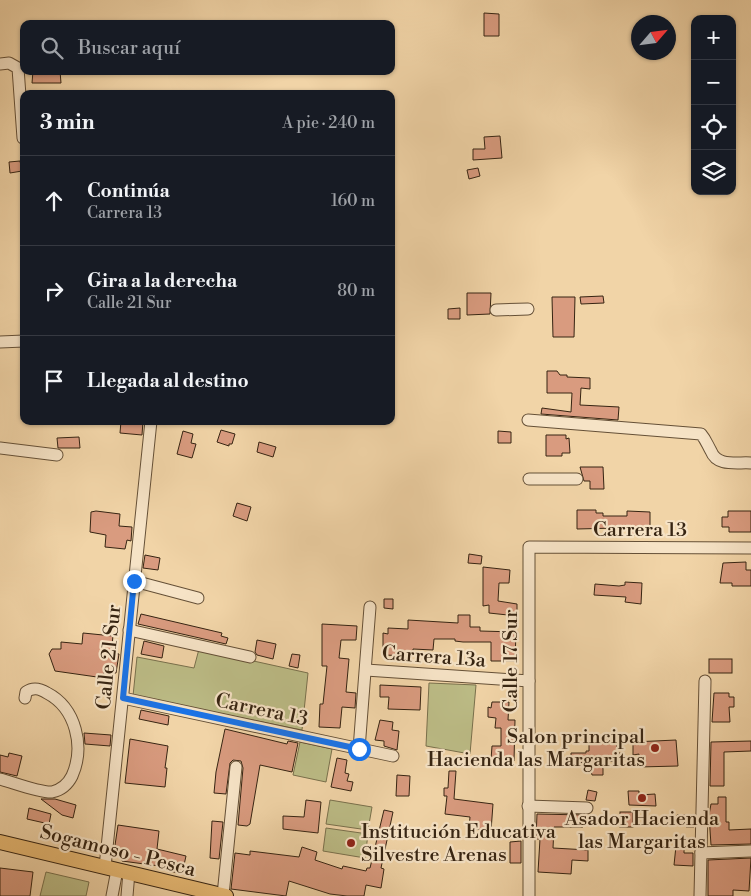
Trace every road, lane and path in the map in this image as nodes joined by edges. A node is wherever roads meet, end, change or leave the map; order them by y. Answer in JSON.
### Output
{"nodes":[{"id":1,"x":0,"y":64,"type":"edge"},
{"id":2,"x":21,"y":90,"type":"edge"},
{"id":3,"x":528,"y":309,"type":"dead end"},
{"id":4,"x":496,"y":310,"type":"dead end"},
{"id":5,"x":20,"y":341,"type":"edge"},
{"id":6,"x":0,"y":342,"type":"edge"},
{"id":7,"x":528,"y":420,"type":"dead end"},
{"id":8,"x":151,"y":425,"type":"edge"},
{"id":9,"x":0,"y":448,"type":"edge"},
{"id":10,"x":57,"y":455,"type":"dead end"},
{"id":11,"x":751,"y":463,"type":"edge"},
{"id":12,"x":529,"y":479,"type":"dead end"},
{"id":13,"x":577,"y":479,"type":"dead end"},
{"id":14,"x":529,"y":547,"type":"joint"},
{"id":15,"x":751,"y":548,"type":"edge"},
{"id":16,"x":134,"y":581,"type":"junction"},
{"id":17,"x":198,"y":598,"type":"dead end"},
{"id":18,"x":370,"y":607,"type":"dead end"},
{"id":19,"x":130,"y":630,"type":"junction"},
{"id":20,"x":250,"y":657,"type":"dead end"},
{"id":21,"x":366,"y":670,"type":"junction"},
{"id":22,"x":529,"y":681,"type":"junction"},
{"id":23,"x":704,"y":681,"type":"dead end"},
{"id":24,"x":25,"y":698,"type":"dead end"},
{"id":25,"x":123,"y":698,"type":"junction"},
{"id":26,"x":359,"y":749,"type":"junction"},
{"id":27,"x":393,"y":756,"type":"dead end"},
{"id":28,"x":236,"y":767,"type":"dead end"},
{"id":29,"x":0,"y":778,"type":"edge"},
{"id":30,"x":528,"y":806,"type":"junction"},
{"id":31,"x":587,"y":808,"type":"dead end"},
{"id":32,"x":0,"y":842,"type":"edge"},
{"id":33,"x":751,"y":851,"type":"edge"},
{"id":34,"x":701,"y":853,"type":"junction"},
{"id":35,"x":117,"y":870,"type":"junction"},
{"id":36,"x":217,"y":895,"type":"edge"},
{"id":37,"x":112,"y":896,"type":"edge"},
{"id":38,"x":127,"y":896,"type":"edge"},
{"id":39,"x":529,"y":896,"type":"edge"},
{"id":40,"x":700,"y":896,"type":"edge"}],
"edges":[{"from":1,"to":2,"type":"street"},
{"from":3,"to":4,"type":"street"},
{"from":5,"to":6,"type":"street"},
{"from":7,"to":11,"type":"street"},
{"from":8,"to":16,"type":"street","name":"Calle 21 Sur"},
{"from":9,"to":10,"type":"street"},
{"from":12,"to":13,"type":"street"},
{"from":14,"to":15,"type":"street","name":"Carrera 13"},
{"from":14,"to":22,"type":"street","name":"Calle 17 Sur"},
{"from":16,"to":17,"type":"street"},
{"from":16,"to":19,"type":"street","name":"Calle 21 Sur"},
{"from":18,"to":21,"type":"street"},
{"from":19,"to":20,"type":"street"},
{"from":19,"to":25,"type":"street","name":"Calle 21 Sur"},
{"from":21,"to":22,"type":"street","name":"Carrera 13a"},
{"from":21,"to":26,"type":"street"},
{"from":22,"to":30,"type":"street","name":"Calle 17 Sur"},
{"from":23,"to":34,"type":"street"},
{"from":24,"to":29,"type":"street"},
{"from":25,"to":26,"type":"street","name":"Carrera 13"},
{"from":25,"to":35,"type":"street","name":"Calle 21 Sur"},
{"from":26,"to":27,"type":"street","name":"Carrera 13"},
{"from":28,"to":36,"type":"street"},
{"from":30,"to":31,"type":"street"},
{"from":30,"to":39,"type":"street","name":"Calle 17 Sur"},
{"from":32,"to":35,"type":"main road","name":"Sogamoso - Pesca"},
{"from":33,"to":34,"type":"street"},
{"from":34,"to":40,"type":"street"},
{"from":35,"to":36,"type":"main road","name":"Sogamoso - Pesca"},
{"from":35,"to":37,"type":"street"},
{"from":35,"to":38,"type":"street"}]}
